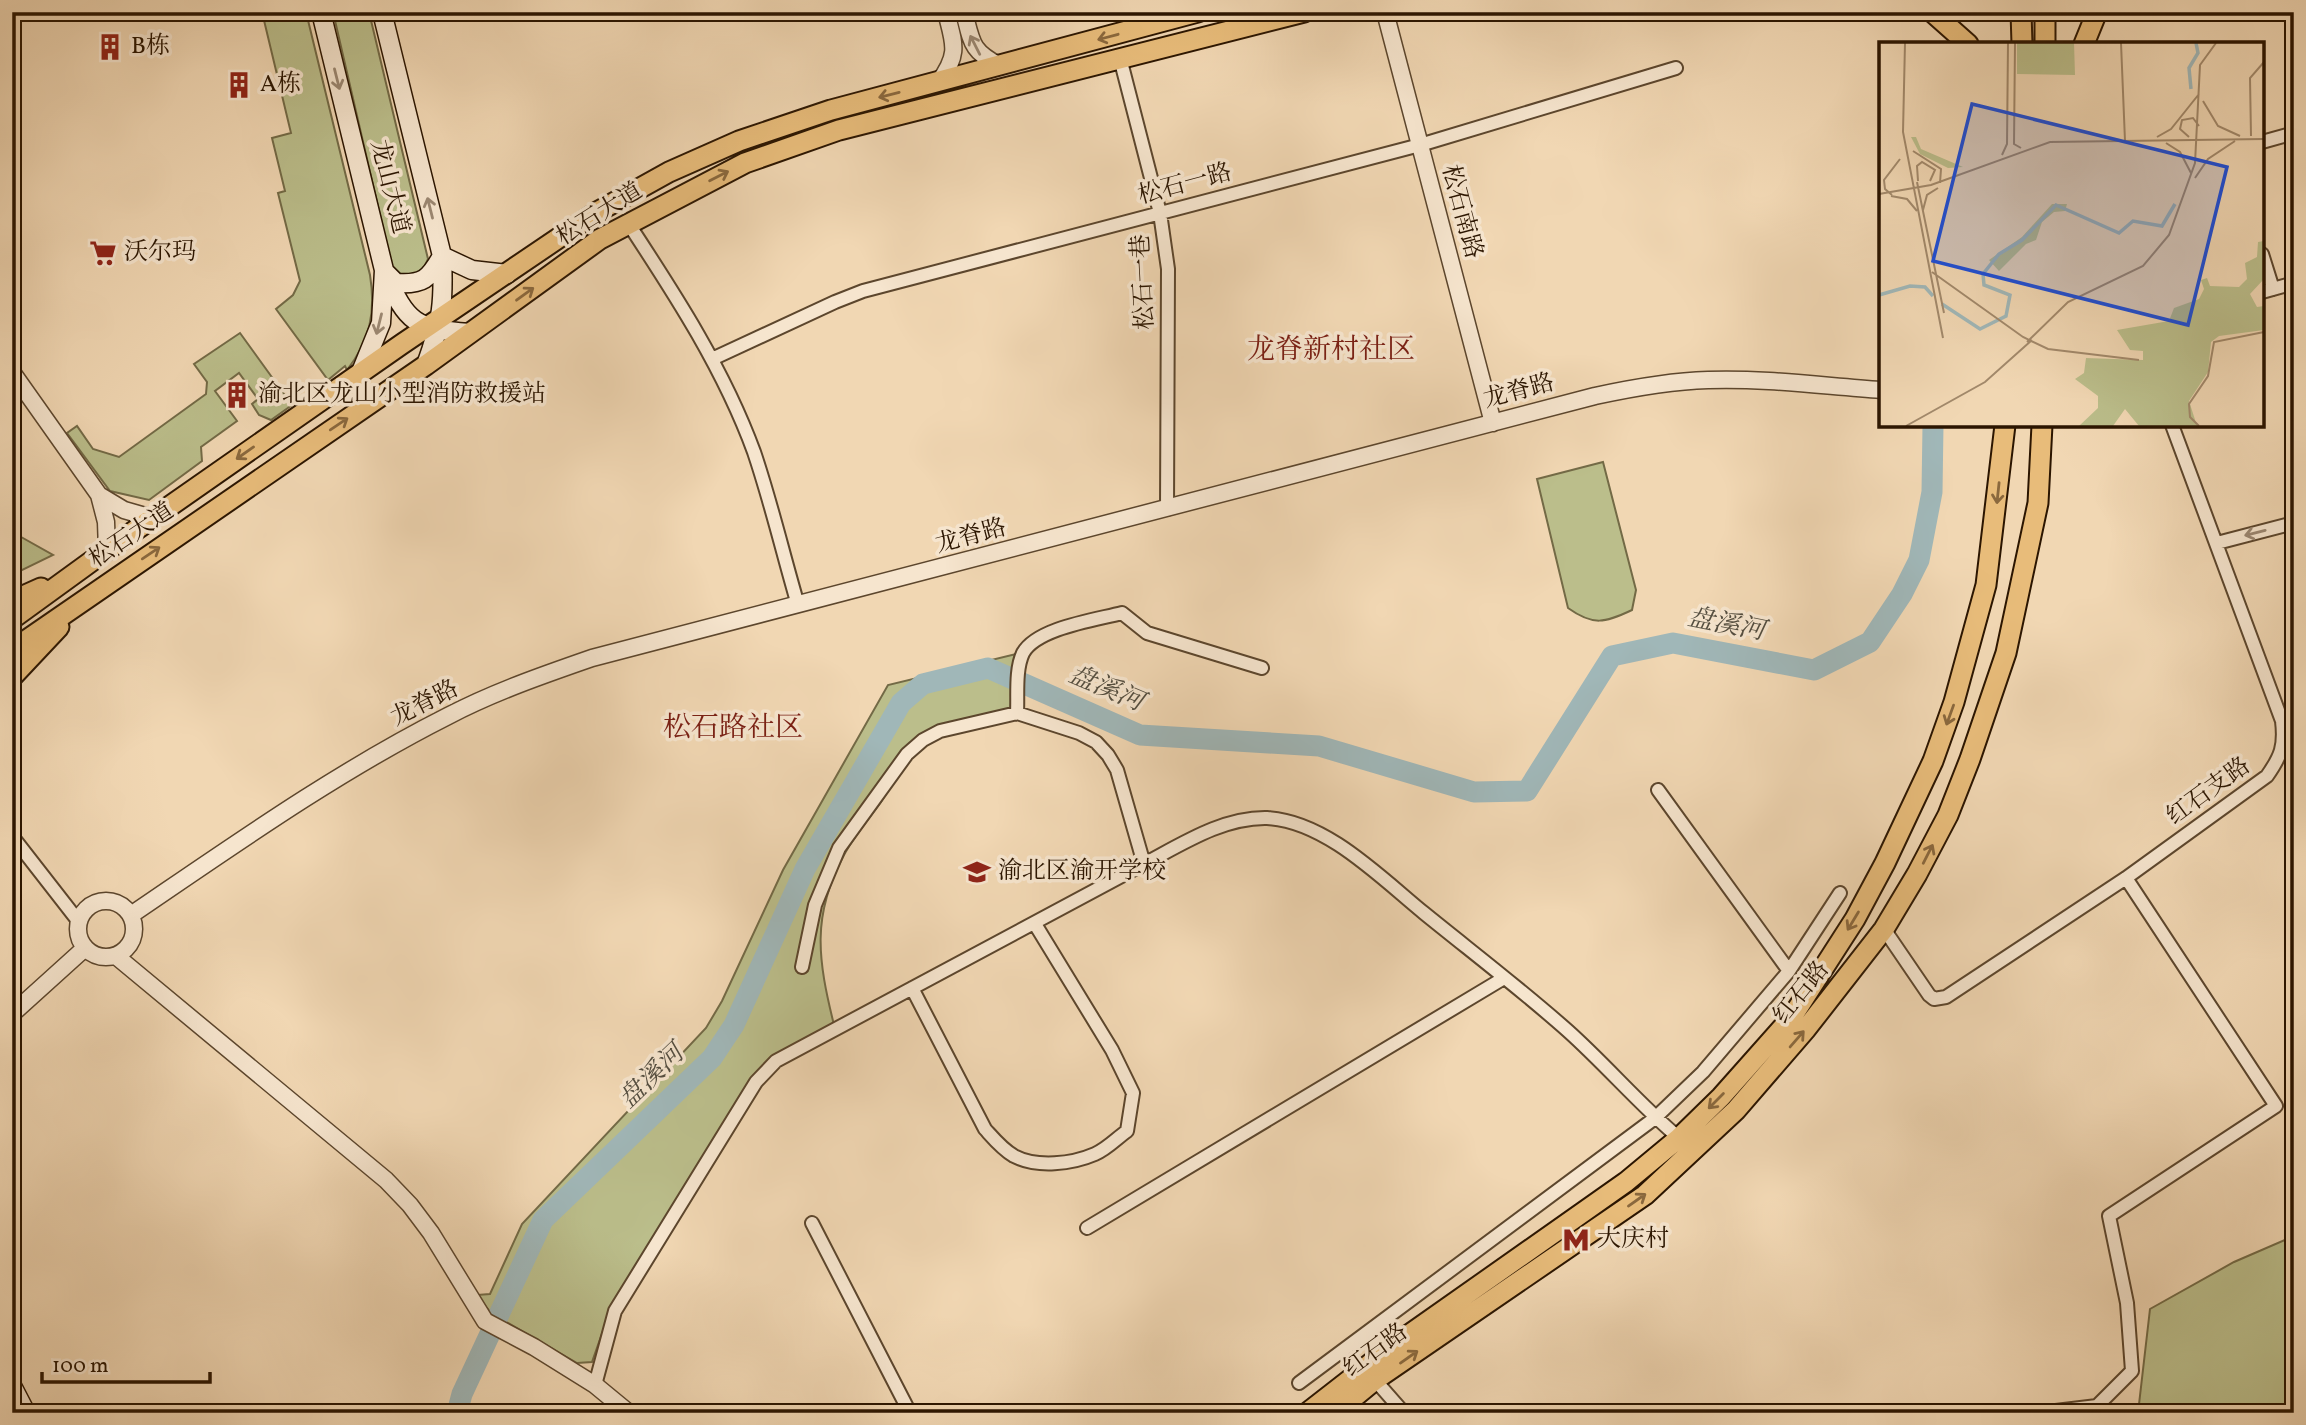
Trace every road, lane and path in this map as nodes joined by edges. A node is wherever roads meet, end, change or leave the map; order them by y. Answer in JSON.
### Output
{"nodes":[{"id":1,"x":321,"y":12,"type":"edge"},
{"id":2,"x":382,"y":12,"type":"edge"},
{"id":3,"x":946,"y":12,"type":"edge"},
{"id":4,"x":964,"y":12,"type":"edge"},
{"id":5,"x":1198,"y":12,"type":"edge"},
{"id":6,"x":1304,"y":12,"type":"edge"},
{"id":7,"x":1385,"y":12,"type":"edge"},
{"id":8,"x":1932,"y":12,"type":"edge"},
{"id":9,"x":2021,"y":12,"type":"edge"},
{"id":10,"x":2045,"y":12,"type":"edge"},
{"id":11,"x":2096,"y":12,"type":"edge"},
{"id":12,"x":1966,"y":42,"type":"edge"},
{"id":13,"x":2022,"y":42,"type":"edge"},
{"id":14,"x":2045,"y":42,"type":"edge"},
{"id":15,"x":2085,"y":42,"type":"edge"},
{"id":16,"x":1120,"y":58,"type":"junction"},
{"id":17,"x":1000,"y":66,"type":"junction"},
{"id":18,"x":1676,"y":68,"type":"dead end"},
{"id":19,"x":939,"y":82,"type":"junction"},
{"id":20,"x":2294,"y":132,"type":"edge"},
{"id":21,"x":2264,"y":141,"type":"edge"},
{"id":22,"x":1420,"y":145,"type":"junction"},
{"id":23,"x":1160,"y":213,"type":"junction"},
{"id":24,"x":628,"y":223,"type":"junction"},
{"id":25,"x":442,"y":256,"type":"junction"},
{"id":26,"x":2264,"y":266,"type":"edge"},
{"id":27,"x":384,"y":270,"type":"junction"},
{"id":28,"x":507,"y":274,"type":"junction"},
{"id":29,"x":2294,"y":283,"type":"edge"},
{"id":30,"x":2268,"y":290,"type":"edge"},
{"id":31,"x":435,"y":326,"type":"junction"},
{"id":32,"x":470,"y":333,"type":"junction"},
{"id":33,"x":712,"y":359,"type":"junction"},
{"id":34,"x":426,"y":365,"type":"junction"},
{"id":35,"x":12,"y":372,"type":"edge"},
{"id":36,"x":361,"y":372,"type":"junction"},
{"id":37,"x":1879,"y":390,"type":"edge"},
{"id":38,"x":1493,"y":423,"type":"junction"},
{"id":39,"x":2005,"y":427,"type":"edge"},
{"id":40,"x":2042,"y":427,"type":"edge"},
{"id":41,"x":2173,"y":427,"type":"edge"},
{"id":42,"x":99,"y":495,"type":"junction"},
{"id":43,"x":1167,"y":509,"type":"junction"},
{"id":44,"x":152,"y":519,"type":"junction"},
{"id":45,"x":2294,"y":523,"type":"edge"},
{"id":46,"x":2217,"y":543,"type":"junction"},
{"id":47,"x":107,"y":550,"type":"junction"},
{"id":48,"x":80,"y":570,"type":"junction"},
{"id":49,"x":94,"y":592,"type":"junction"},
{"id":50,"x":12,"y":601,"type":"edge"},
{"id":51,"x":798,"y":605,"type":"junction"},
{"id":52,"x":12,"y":619,"type":"edge"},
{"id":53,"x":49,"y":637,"type":"junction"},
{"id":54,"x":12,"y":650,"type":"edge"},
{"id":55,"x":1262,"y":668,"type":"dead end"},
{"id":56,"x":12,"y":670,"type":"edge"},
{"id":57,"x":12,"y":677,"type":"edge"},
{"id":58,"x":1017,"y":707,"type":"junction"},
{"id":59,"x":1658,"y":790,"type":"dead end"},
{"id":60,"x":12,"y":836,"type":"edge"},
{"id":61,"x":1144,"y":864,"type":"junction"},
{"id":62,"x":2126,"y":878,"type":"junction"},
{"id":63,"x":1840,"y":894,"type":"dead end"},
{"id":64,"x":131,"y":915,"type":"junction"},
{"id":65,"x":79,"y":922,"type":"junction"},
{"id":66,"x":1035,"y":924,"type":"junction"},
{"id":67,"x":1884,"y":929,"type":"junction"},
{"id":68,"x":85,"y":948,"type":"junction"},
{"id":69,"x":116,"y":956,"type":"junction"},
{"id":70,"x":802,"y":967,"type":"dead end"},
{"id":71,"x":1789,"y":971,"type":"junction"},
{"id":72,"x":1504,"y":978,"type":"junction"},
{"id":73,"x":912,"y":988,"type":"junction"},
{"id":74,"x":12,"y":1014,"type":"edge"},
{"id":75,"x":1655,"y":1118,"type":"junction"},
{"id":76,"x":1679,"y":1138,"type":"junction"},
{"id":77,"x":812,"y":1223,"type":"dead end"},
{"id":78,"x":1087,"y":1228,"type":"dead end"},
{"id":79,"x":1376,"y":1380,"type":"junction"},
{"id":80,"x":1299,"y":1383,"type":"dead end"},
{"id":81,"x":595,"y":1385,"type":"junction"},
{"id":82,"x":12,"y":1386,"type":"edge"},
{"id":83,"x":26,"y":1413,"type":"edge"},
{"id":84,"x":629,"y":1413,"type":"edge"},
{"id":85,"x":910,"y":1413,"type":"edge"},
{"id":86,"x":1307,"y":1413,"type":"edge"},
{"id":87,"x":1335,"y":1413,"type":"edge"},
{"id":88,"x":1404,"y":1413,"type":"edge"},
{"id":89,"x":2039,"y":1413,"type":"edge"}],
"edges":[{"from":1,"to":27,"type":"main road","name":"龙山大道","one_way":true},
{"from":25,"to":2,"type":"main road","name":"龙山大道","one_way":true},
{"from":3,"to":19,"type":"street"},
{"from":17,"to":4,"type":"street","one_way":true},
{"from":5,"to":17,"type":"highway","name":"松石大道","one_way":true},
{"from":6,"to":16,"type":"highway","name":"松石大道"},
{"from":7,"to":22,"type":"street","name":"松石南路"},
{"from":8,"to":12,"type":"highway"},
{"from":9,"to":13,"type":"highway"},
{"from":10,"to":14,"type":"highway"},
{"from":11,"to":15,"type":"highway"},
{"from":16,"to":23,"type":"street","name":"松石一巷"},
{"from":24,"to":16,"type":"highway","name":"松石大道","one_way":true},
{"from":17,"to":19,"type":"highway","name":"松石大道"},
{"from":18,"to":22,"type":"street","name":"松石一路"},
{"from":19,"to":28,"type":"highway","name":"松石大道","one_way":true},
{"from":20,"to":21,"type":"street"},
{"from":22,"to":23,"type":"street","name":"松石一路"},
{"from":22,"to":38,"type":"street","name":"松石南路"},
{"from":23,"to":33,"type":"street","name":"松石一路"},
{"from":23,"to":43,"type":"street","name":"松石一巷"},
{"from":32,"to":24,"type":"highway","name":"松石大道","one_way":true},
{"from":24,"to":33,"type":"street"},
{"from":25,"to":27,"type":"main road"},
{"from":25,"to":28,"type":"main road"},
{"from":25,"to":31,"type":"main road","name":"龙山大道"},
{"from":26,"to":30,"type":"street"},
{"from":27,"to":31,"type":"main road"},
{"from":27,"to":36,"type":"main road","name":"龙山大道","one_way":true},
{"from":28,"to":31,"type":"highway","name":"松石大道"},
{"from":29,"to":30,"type":"street"},
{"from":31,"to":32,"type":"main road"},
{"from":31,"to":34,"type":"main road","name":"龙山大道"},
{"from":31,"to":36,"type":"highway","name":"松石大道"},
{"from":32,"to":34,"type":"highway","name":"松石大道"},
{"from":33,"to":51,"type":"street"},
{"from":49,"to":34,"type":"highway","name":"松石大道","one_way":true},
{"from":35,"to":42,"type":"street"},
{"from":36,"to":44,"type":"highway","name":"松石大道","one_way":true},
{"from":37,"to":38,"type":"street","name":"龙脊路"},
{"from":38,"to":43,"type":"street","name":"龙脊路"},
{"from":39,"to":76,"type":"highway","name":"红石路","one_way":true},
{"from":67,"to":40,"type":"highway","name":"红石路","one_way":true},
{"from":41,"to":46,"type":"street","name":"红石支路"},
{"from":42,"to":44,"type":"street"},
{"from":42,"to":47,"type":"street"},
{"from":43,"to":51,"type":"street","name":"龙脊路"},
{"from":44,"to":47,"type":"highway","name":"松石大道"},
{"from":45,"to":46,"type":"street","one_way":true},
{"from":46,"to":62,"type":"street","name":"红石支路"},
{"from":47,"to":48,"type":"highway","name":"松石大道"},
{"from":48,"to":50,"type":"highway"},
{"from":48,"to":52,"type":"highway","name":"松石大道"},
{"from":49,"to":53,"type":"highway"},
{"from":49,"to":54,"type":"highway","name":"松石大道"},
{"from":51,"to":64,"type":"street","name":"龙脊路"},
{"from":53,"to":56,"type":"highway"},
{"from":53,"to":57,"type":"highway"},
{"from":55,"to":58,"type":"street"},
{"from":58,"to":61,"type":"street"},
{"from":58,"to":70,"type":"street"},
{"from":59,"to":71,"type":"street"},
{"from":60,"to":65,"type":"street"},
{"from":61,"to":66,"type":"street"},
{"from":61,"to":72,"type":"street"},
{"from":62,"to":67,"type":"street","name":"红石支路"},
{"from":62,"to":89,"type":"street"},
{"from":63,"to":71,"type":"street"},
{"from":64,"to":65,"type":"street"},
{"from":64,"to":69,"type":"street"},
{"from":65,"to":68,"type":"street"},
{"from":66,"to":73,"type":"street"},
{"from":66,"to":73,"type":"street"},
{"from":79,"to":67,"type":"highway","name":"红石路","one_way":true},
{"from":68,"to":69,"type":"street"},
{"from":68,"to":74,"type":"street"},
{"from":69,"to":81,"type":"street"},
{"from":71,"to":75,"type":"street"},
{"from":72,"to":75,"type":"street"},
{"from":72,"to":78,"type":"street"},
{"from":73,"to":81,"type":"street"},
{"from":75,"to":76,"type":"street"},
{"from":75,"to":80,"type":"street"},
{"from":76,"to":86,"type":"highway","name":"红石路"},
{"from":77,"to":85,"type":"street"},
{"from":79,"to":87,"type":"highway","name":"红石路"},
{"from":79,"to":88,"type":"street"},
{"from":81,"to":84,"type":"street"},
{"from":82,"to":83,"type":"main road"}]}
